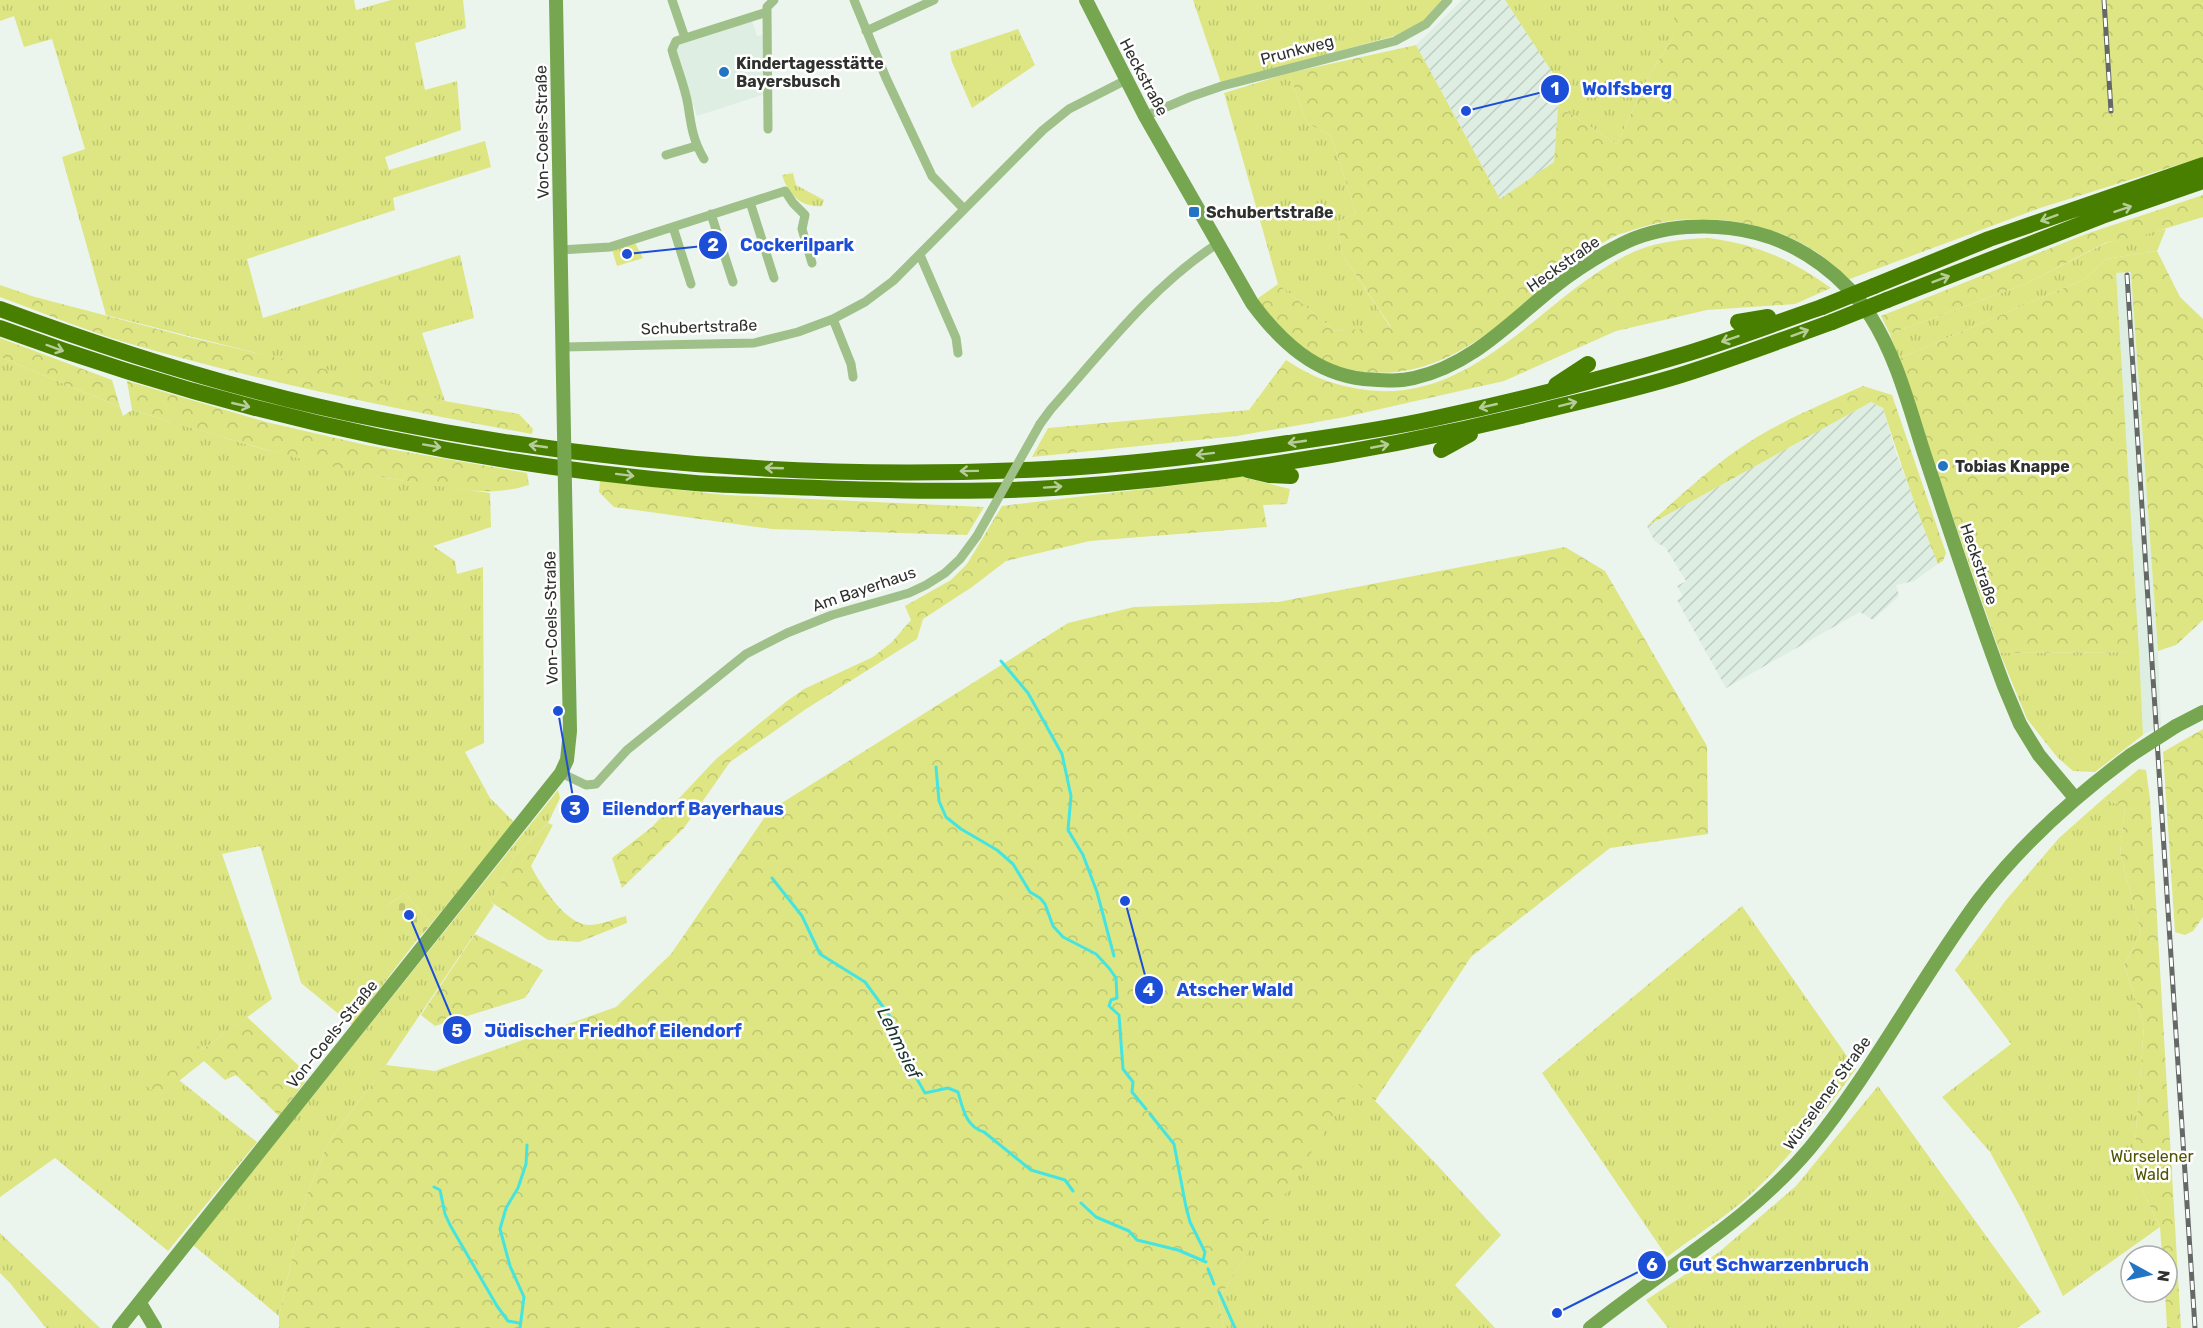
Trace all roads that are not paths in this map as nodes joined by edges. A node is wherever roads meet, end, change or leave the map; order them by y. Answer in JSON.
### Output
{"nodes":[{"id":1,"x":556,"y":0,"type":"edge"},
{"id":2,"x":672,"y":0,"type":"edge"},
{"id":3,"x":774,"y":0,"type":"edge"},
{"id":4,"x":854,"y":0,"type":"edge"},
{"id":5,"x":934,"y":0,"type":"edge"},
{"id":6,"x":1086,"y":0,"type":"edge"},
{"id":7,"x":1448,"y":0,"type":"edge"},
{"id":8,"x":766,"y":12,"type":"junction"},
{"id":9,"x":866,"y":31,"type":"junction"},
{"id":10,"x":685,"y":38,"type":"junction"},
{"id":11,"x":1126,"y":81,"type":"junction"},
{"id":12,"x":1145,"y":116,"type":"junction"},
{"id":13,"x":768,"y":129,"type":"dead end"},
{"id":14,"x":696,"y":146,"type":"junction"},
{"id":15,"x":666,"y":155,"type":"dead end"},
{"id":16,"x":704,"y":159,"type":"dead end"},
{"id":17,"x":2203,"y":165,"type":"edge"},
{"id":18,"x":2203,"y":181,"type":"edge"},
{"id":19,"x":750,"y":202,"type":"junction"},
{"id":20,"x":964,"y":209,"type":"junction"},
{"id":21,"x":711,"y":214,"type":"junction"},
{"id":22,"x":673,"y":227,"type":"junction"},
{"id":23,"x":1217,"y":244,"type":"junction"},
{"id":24,"x":560,"y":250,"type":"junction"},
{"id":25,"x":920,"y":255,"type":"junction"},
{"id":26,"x":812,"y":263,"type":"dead end"},
{"id":27,"x":774,"y":278,"type":"dead end"},
{"id":28,"x":733,"y":282,"type":"dead end"},
{"id":29,"x":691,"y":284,"type":"dead end"},
{"id":30,"x":0,"y":309,"type":"edge"},
{"id":31,"x":1805,"y":313,"type":"junction"},
{"id":32,"x":832,"y":319,"type":"junction"},
{"id":33,"x":1738,"y":322,"type":"dead end"},
{"id":34,"x":0,"y":328,"type":"edge"},
{"id":35,"x":563,"y":346,"type":"junction"},
{"id":36,"x":958,"y":353,"type":"dead end"},
{"id":37,"x":1588,"y":364,"type":"dead end"},
{"id":38,"x":853,"y":377,"type":"dead end"},
{"id":39,"x":1545,"y":393,"type":"junction"},
{"id":40,"x":1487,"y":424,"type":"junction"},
{"id":41,"x":1441,"y":450,"type":"dead end"},
{"id":42,"x":1239,"y":468,"type":"junction"},
{"id":43,"x":1291,"y":476,"type":"dead end"},
{"id":44,"x":2203,"y":712,"type":"edge"},
{"id":45,"x":561,"y":773,"type":"junction"},
{"id":46,"x":2075,"y":798,"type":"junction"},
{"id":47,"x":140,"y":1303,"type":"junction"},
{"id":48,"x":127,"y":1325,"type":"edge"},
{"id":49,"x":155,"y":1328,"type":"edge"},
{"id":50,"x":1590,"y":1328,"type":"edge"}],
"edges":[{"from":1,"to":24,"type":"main road","name":"Von-Coels-Straße"},
{"from":2,"to":10,"type":"street"},
{"from":3,"to":8,"type":"street"},
{"from":4,"to":9,"type":"street"},
{"from":5,"to":9,"type":"street"},
{"from":6,"to":11,"type":"main road","name":"Heckstraße"},
{"from":7,"to":12,"type":"street","name":"Prunkweg"},
{"from":8,"to":10,"type":"street"},
{"from":8,"to":13,"type":"street"},
{"from":9,"to":20,"type":"street"},
{"from":10,"to":14,"type":"street"},
{"from":11,"to":12,"type":"main road","name":"Heckstraße"},
{"from":11,"to":20,"type":"street","name":"Schubertstraße"},
{"from":12,"to":23,"type":"main road","name":"Heckstraße"},
{"from":14,"to":15,"type":"street"},
{"from":14,"to":16,"type":"street"},
{"from":17,"to":31,"type":"highway","one_way":true,"bridge":true},
{"from":40,"to":18,"type":"highway","one_way":true,"bridge":true},
{"from":19,"to":21,"type":"street"},
{"from":19,"to":26,"type":"street"},
{"from":19,"to":27,"type":"street"},
{"from":20,"to":25,"type":"street","name":"Schubertstraße"},
{"from":21,"to":22,"type":"street"},
{"from":21,"to":28,"type":"street"},
{"from":22,"to":24,"type":"street"},
{"from":22,"to":29,"type":"street"},
{"from":23,"to":45,"type":"street","name":"Am Bayerhaus","bridge":true},
{"from":23,"to":46,"type":"main road","name":"Heckstraße"},
{"from":24,"to":35,"type":"main road","name":"Von-Coels-Straße"},
{"from":25,"to":32,"type":"street","name":"Schubertstraße"},
{"from":25,"to":36,"type":"street"},
{"from":39,"to":30,"type":"highway","one_way":true},
{"from":31,"to":33,"type":"highway"},
{"from":31,"to":39,"type":"highway","one_way":true},
{"from":32,"to":35,"type":"street","name":"Schubertstraße"},
{"from":32,"to":38,"type":"street"},
{"from":34,"to":42,"type":"highway","one_way":true},
{"from":35,"to":45,"type":"main road","name":"Von-Coels-Straße","bridge":true},
{"from":37,"to":39,"type":"highway"},
{"from":40,"to":41,"type":"highway"},
{"from":42,"to":40,"type":"highway","one_way":true},
{"from":42,"to":43,"type":"highway"},
{"from":44,"to":46,"type":"main road","name":"Würselener Straße","bridge":true},
{"from":45,"to":47,"type":"main road","name":"Von-Coels-Straße"},
{"from":46,"to":50,"type":"main road","name":"Würselener Straße"},
{"from":47,"to":48,"type":"main road","name":"Von-Coels-Straße"},
{"from":47,"to":49,"type":"main road"}]}
